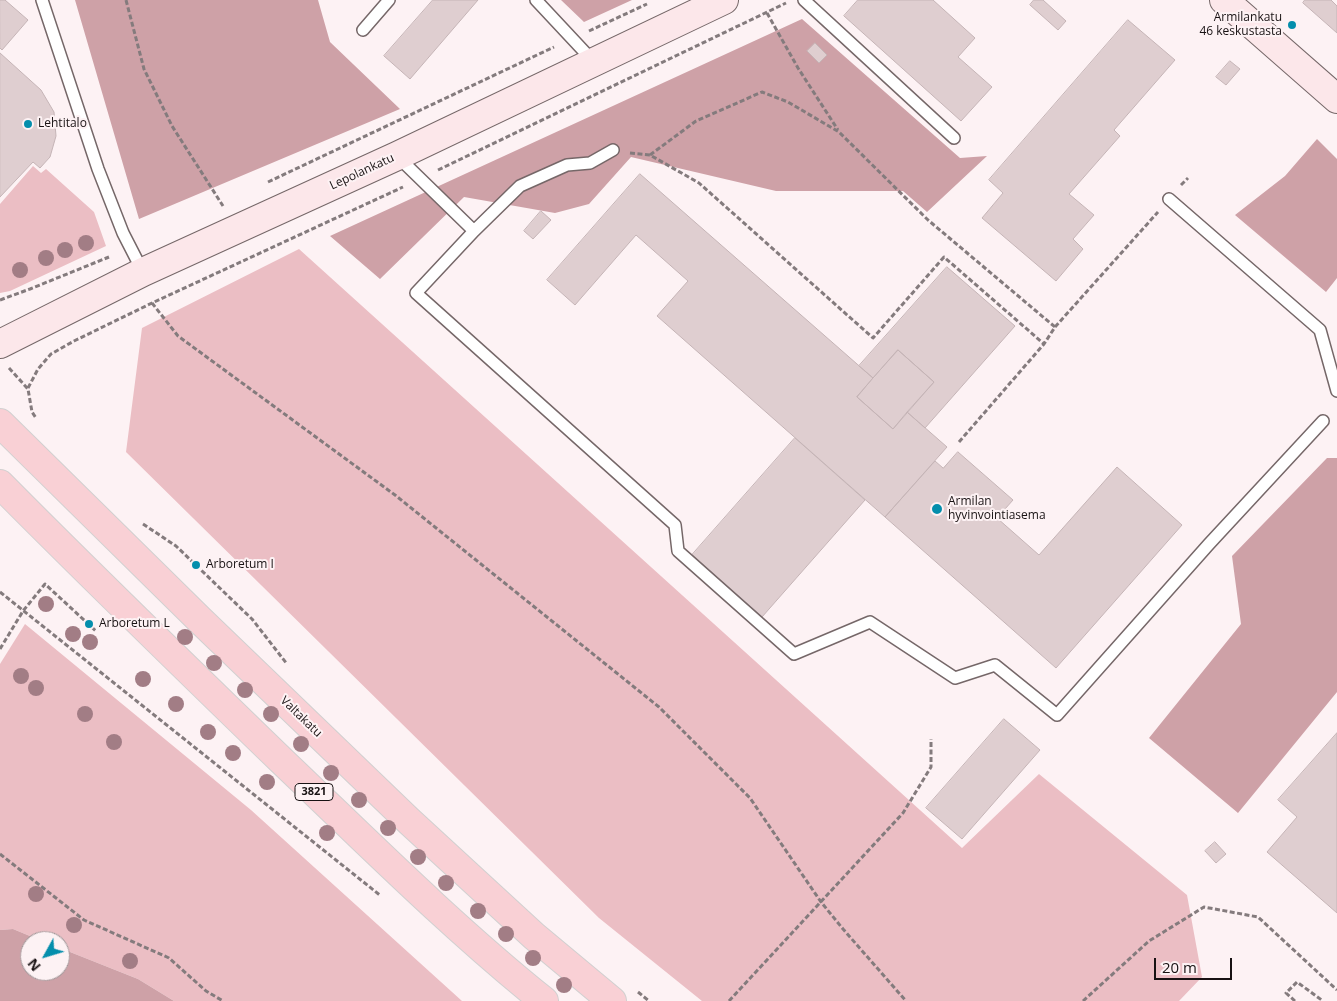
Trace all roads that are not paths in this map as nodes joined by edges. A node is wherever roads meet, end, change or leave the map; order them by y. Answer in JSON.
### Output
{"nodes":[{"id":1,"x":42,"y":0,"type":"edge"},
{"id":2,"x":389,"y":0,"type":"edge"},
{"id":3,"x":536,"y":0,"type":"edge"},
{"id":4,"x":724,"y":0,"type":"edge"},
{"id":5,"x":804,"y":0,"type":"edge"},
{"id":6,"x":1224,"y":0,"type":"edge"},
{"id":7,"x":363,"y":30,"type":"dead end"},
{"id":8,"x":595,"y":63,"type":"junction"},
{"id":9,"x":1337,"y":98,"type":"edge"},
{"id":10,"x":954,"y":138,"type":"dead end"},
{"id":11,"x":613,"y":150,"type":"road end"},
{"id":12,"x":397,"y":156,"type":"junction"},
{"id":13,"x":1169,"y":200,"type":"road end"},
{"id":14,"x":474,"y":230,"type":"junction"},
{"id":15,"x":143,"y":272,"type":"junction"},
{"id":16,"x":3,"y":354,"type":"edge"},
{"id":17,"x":1337,"y":391,"type":"edge"},
{"id":18,"x":1323,"y":421,"type":"dead end"},
{"id":19,"x":0,"y":423,"type":"edge"},
{"id":20,"x":0,"y":484,"type":"edge"},
{"id":21,"x":623,"y":995,"type":"edge"},
{"id":22,"x":544,"y":1001,"type":"edge"}],
"edges":[{"from":1,"to":15,"type":"lane"},
{"from":2,"to":7,"type":"lane"},
{"from":3,"to":8,"type":"lane"},
{"from":4,"to":8,"type":"main road","name":"Lepolankatu"},
{"from":5,"to":10,"type":"lane"},
{"from":6,"to":9,"type":"main road"},
{"from":8,"to":12,"type":"main road","name":"Lepolankatu"},
{"from":11,"to":14,"type":"lane"},
{"from":12,"to":14,"type":"lane"},
{"from":12,"to":15,"type":"main road","name":"Lepolankatu"},
{"from":13,"to":17,"type":"lane"},
{"from":14,"to":18,"type":"lane"},
{"from":15,"to":16,"type":"main road","name":"Lepolankatu"},
{"from":19,"to":21,"type":"main road","name":"Valtakatu"},
{"from":20,"to":22,"type":"main road","number":"3821"}]}
